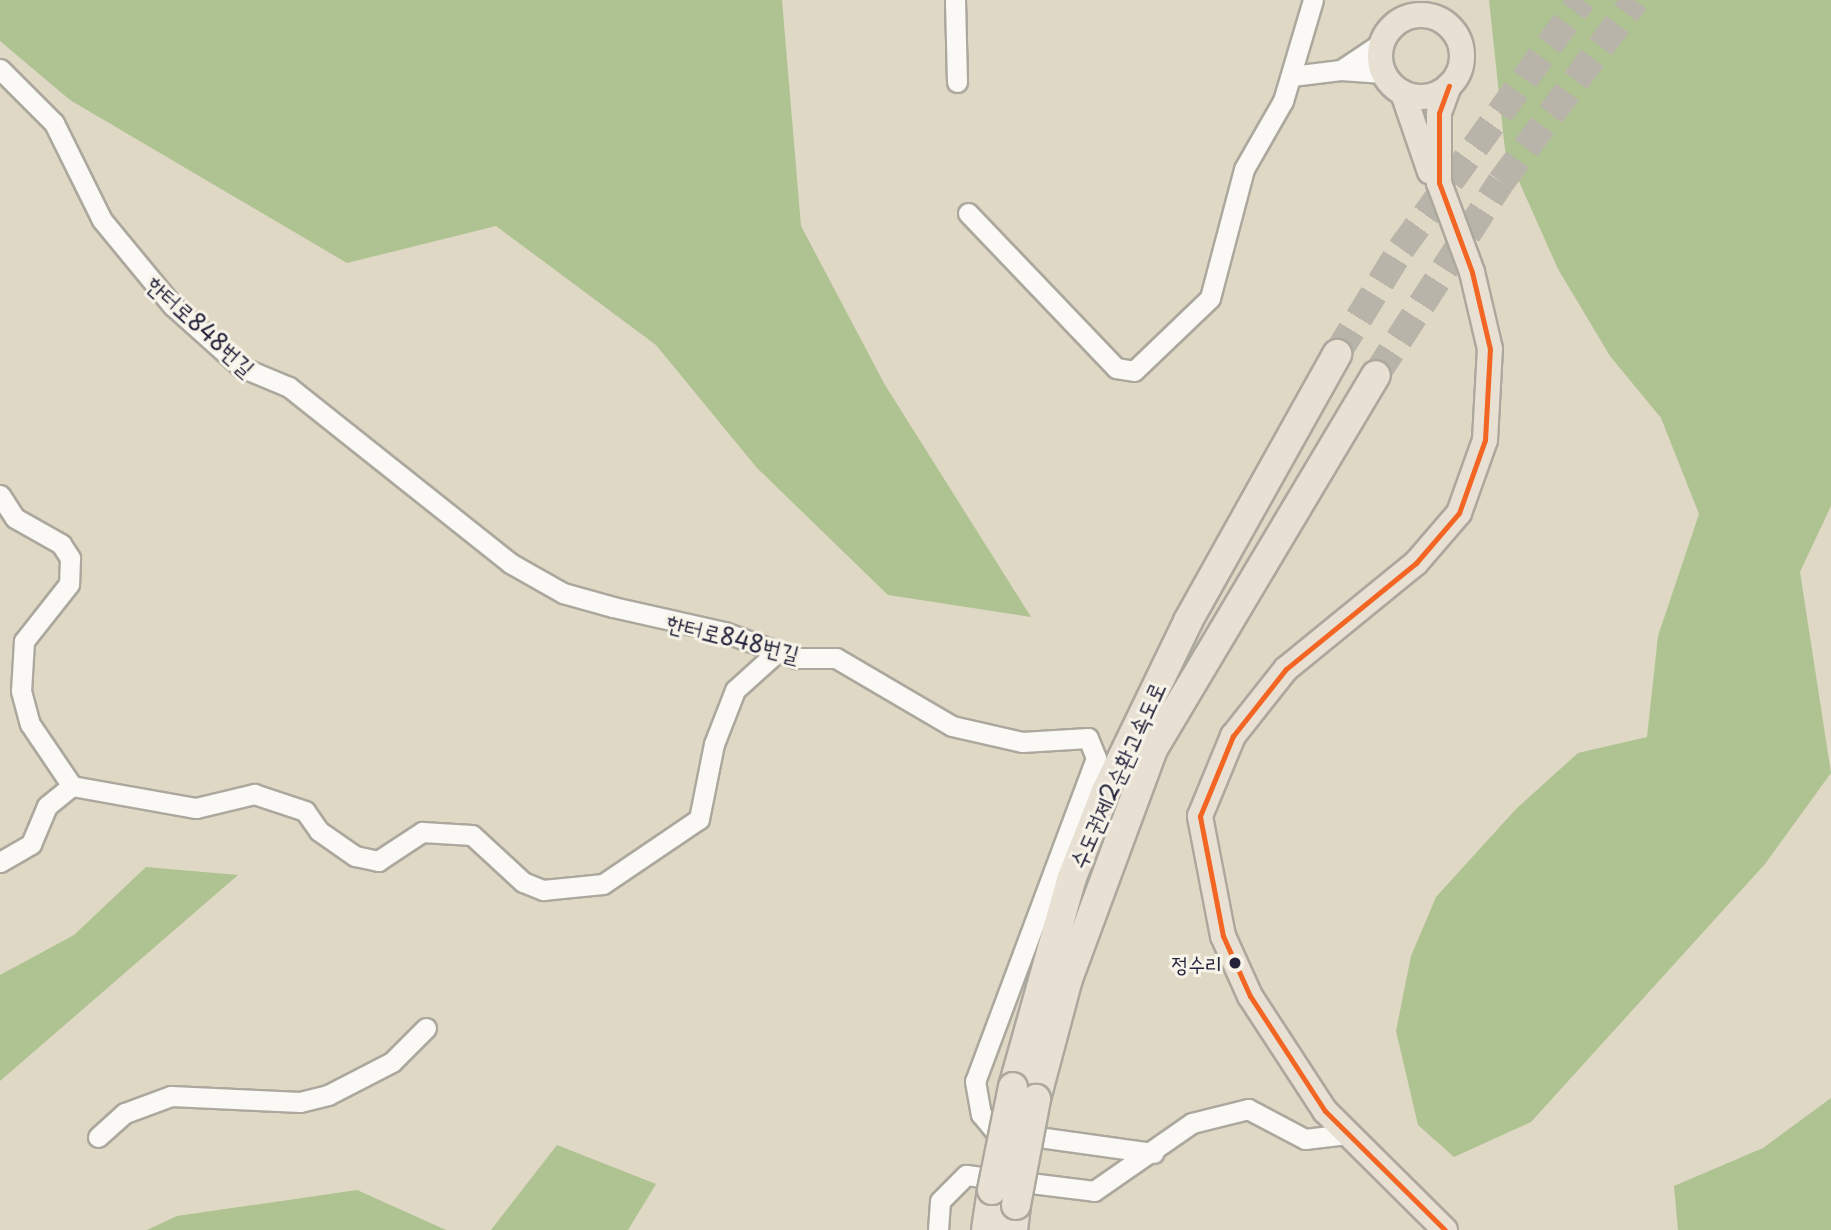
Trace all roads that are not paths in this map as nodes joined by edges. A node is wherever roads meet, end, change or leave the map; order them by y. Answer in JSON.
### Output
{"nodes":[{"id":1,"x":955,"y":0,"type":"edge"},
{"id":2,"x":1313,"y":0,"type":"edge"},
{"id":3,"x":1408,"y":9,"type":"edge"},
{"id":4,"x":1441,"y":11,"type":"edge"},
{"id":5,"x":1383,"y":42,"type":"junction"},
{"id":6,"x":0,"y":69,"type":"edge"},
{"id":7,"x":1341,"y":70,"type":"junction"},
{"id":8,"x":1383,"y":73,"type":"junction"},
{"id":9,"x":1292,"y":76,"type":"junction"},
{"id":10,"x":957,"y":82,"type":"dead end"},
{"id":11,"x":1449,"y":86,"type":"junction"},
{"id":12,"x":1403,"y":93,"type":"junction"},
{"id":13,"x":1439,"y":183,"type":"junction"},
{"id":14,"x":968,"y":214,"type":"dead end"},
{"id":15,"x":1337,"y":354,"type":"tunnel mouth"},
{"id":16,"x":1376,"y":375,"type":"tunnel mouth"},
{"id":17,"x":0,"y":495,"type":"edge"},
{"id":18,"x":776,"y":653,"type":"junction"},
{"id":19,"x":72,"y":786,"type":"junction"},
{"id":20,"x":0,"y":862,"type":"edge"},
{"id":21,"x":426,"y":1028,"type":"dead end"},
{"id":22,"x":1025,"y":1093,"type":"junction"},
{"id":23,"x":1347,"y":1134,"type":"junction"},
{"id":24,"x":98,"y":1137,"type":"dead end"},
{"id":25,"x":1153,"y":1153,"type":"junction"},
{"id":26,"x":1015,"y":1217,"type":"edge"},
{"id":27,"x":938,"y":1230,"type":"edge"},
{"id":28,"x":986,"y":1230,"type":"edge"},
{"id":29,"x":1445,"y":1230,"type":"edge"}],
"edges":[{"from":1,"to":10,"type":"street"},
{"from":2,"to":9,"type":"street"},
{"from":3,"to":4,"type":"main road"},
{"from":3,"to":5,"type":"main road"},
{"from":4,"to":11,"type":"main road"},
{"from":5,"to":7,"type":"street"},
{"from":5,"to":8,"type":"main road"},
{"from":6,"to":18,"type":"street","name":"한터로848번길"},
{"from":7,"to":8,"type":"street"},
{"from":7,"to":9,"type":"street"},
{"from":8,"to":12,"type":"main road"},
{"from":9,"to":14,"type":"street"},
{"from":11,"to":12,"type":"main road"},
{"from":11,"to":13,"type":"main road"},
{"from":12,"to":13,"type":"main road"},
{"from":13,"to":23,"type":"main road"},
{"from":15,"to":22,"type":"highway","name":"수도권제2순환고속도로"},
{"from":16,"to":22,"type":"highway","name":"수도권제2순환고속도로"},
{"from":17,"to":19,"type":"street"},
{"from":18,"to":19,"type":"street"},
{"from":18,"to":25,"type":"street","name":"한터로848번길"},
{"from":19,"to":20,"type":"street"},
{"from":21,"to":24,"type":"street"},
{"from":22,"to":26,"type":"highway","name":"수도권제2순환고속도로","bridge":true},
{"from":22,"to":28,"type":"highway","name":"수도권제2순환고속도로","bridge":true},
{"from":23,"to":25,"type":"street"},
{"from":23,"to":29,"type":"main road"},
{"from":25,"to":27,"type":"street"}]}
